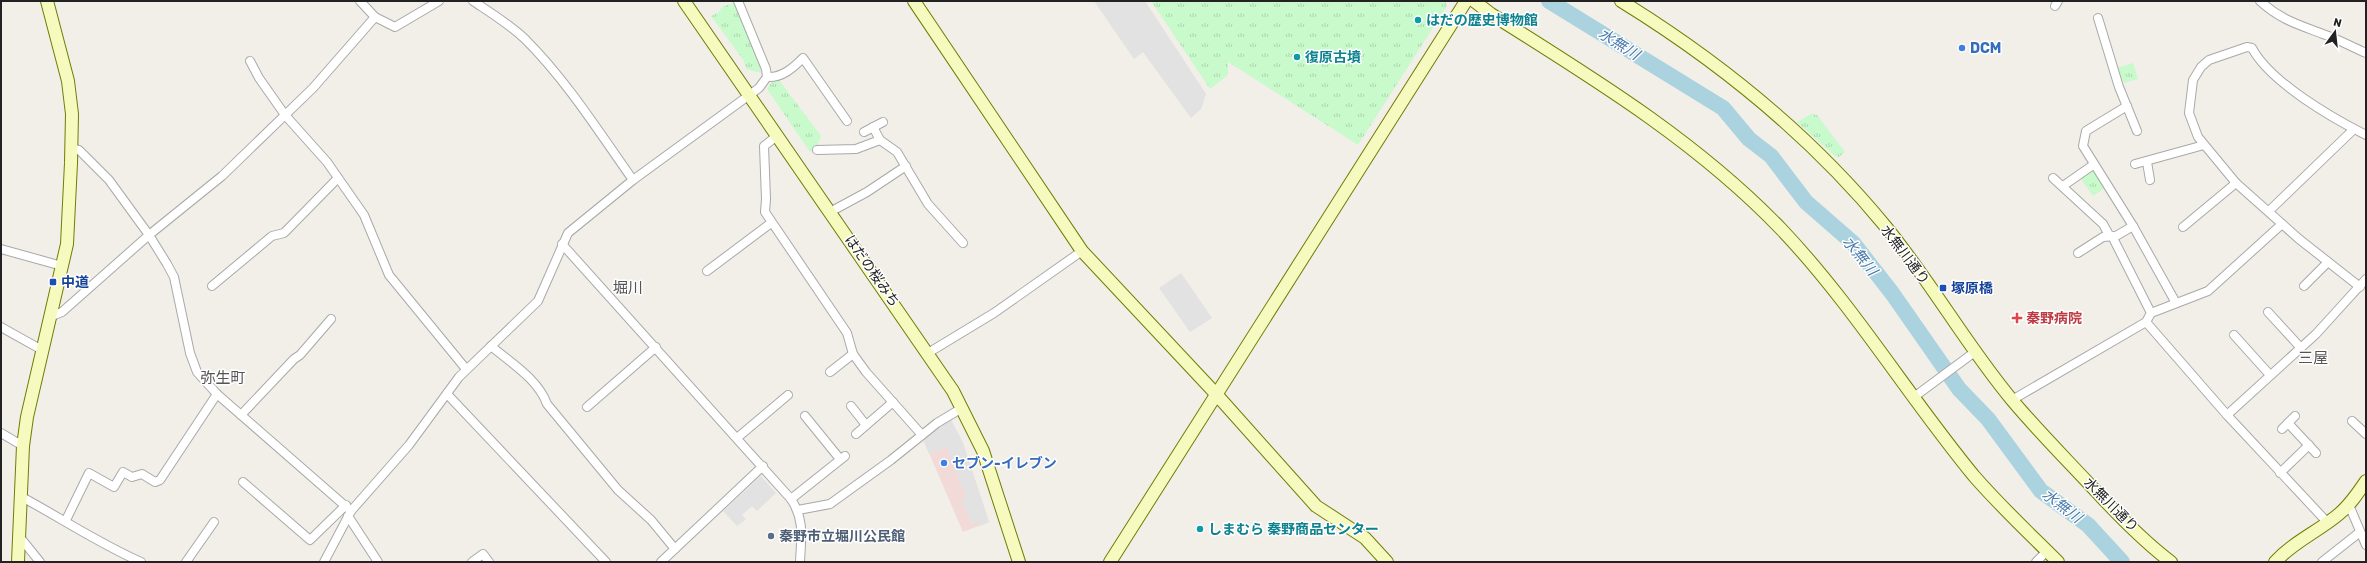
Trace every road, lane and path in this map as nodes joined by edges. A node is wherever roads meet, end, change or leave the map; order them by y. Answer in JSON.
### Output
{"nodes":[{"id":1,"x":47,"y":1,"type":"edge"},
{"id":2,"x":360,"y":1,"type":"edge"},
{"id":3,"x":439,"y":1,"type":"edge"},
{"id":4,"x":473,"y":1,"type":"edge"},
{"id":5,"x":684,"y":1,"type":"edge"},
{"id":6,"x":738,"y":1,"type":"edge"},
{"id":7,"x":914,"y":1,"type":"edge"},
{"id":8,"x":1466,"y":1,"type":"edge"},
{"id":9,"x":1474,"y":1,"type":"edge"},
{"id":10,"x":1621,"y":1,"type":"edge"},
{"id":11,"x":2260,"y":1,"type":"edge"},
{"id":12,"x":375,"y":17,"type":"junction"},
{"id":13,"x":2098,"y":18,"type":"dead end"},
{"id":14,"x":2366,"y":53,"type":"edge"},
{"id":15,"x":250,"y":61,"type":"dead end"},
{"id":16,"x":767,"y":77,"type":"junction"},
{"id":17,"x":750,"y":94,"type":"junction"},
{"id":18,"x":2127,"y":106,"type":"junction"},
{"id":19,"x":285,"y":115,"type":"junction"},
{"id":20,"x":846,"y":121,"type":"dead end"},
{"id":21,"x":883,"y":122,"type":"dead end"},
{"id":22,"x":873,"y":127,"type":"junction"},
{"id":23,"x":2354,"y":129,"type":"junction"},
{"id":24,"x":2137,"y":131,"type":"dead end"},
{"id":25,"x":864,"y":132,"type":"dead end"},
{"id":26,"x":778,"y":136,"type":"junction"},
{"id":27,"x":2366,"y":136,"type":"edge"},
{"id":28,"x":880,"y":140,"type":"junction"},
{"id":29,"x":2204,"y":145,"type":"junction"},
{"id":30,"x":72,"y":148,"type":"junction"},
{"id":31,"x":817,"y":150,"type":"dead end"},
{"id":32,"x":2146,"y":162,"type":"junction"},
{"id":33,"x":2135,"y":164,"type":"dead end"},
{"id":34,"x":2093,"y":165,"type":"junction"},
{"id":35,"x":906,"y":166,"type":"junction"},
{"id":36,"x":338,"y":178,"type":"junction"},
{"id":37,"x":2053,"y":178,"type":"dead end"},
{"id":38,"x":633,"y":180,"type":"junction"},
{"id":39,"x":2150,"y":180,"type":"dead end"},
{"id":40,"x":2236,"y":183,"type":"junction"},
{"id":41,"x":2063,"y":186,"type":"junction"},
{"id":42,"x":2269,"y":211,"type":"junction"},
{"id":43,"x":830,"y":212,"type":"junction"},
{"id":44,"x":770,"y":223,"type":"junction"},
{"id":45,"x":2282,"y":224,"type":"junction"},
{"id":46,"x":2133,"y":226,"type":"junction"},
{"id":47,"x":2183,"y":227,"type":"dead end"},
{"id":48,"x":149,"y":235,"type":"junction"},
{"id":49,"x":2110,"y":236,"type":"junction"},
{"id":50,"x":963,"y":243,"type":"dead end"},
{"id":51,"x":562,"y":244,"type":"junction"},
{"id":52,"x":1,"y":249,"type":"edge"},
{"id":53,"x":1082,"y":251,"type":"junction"},
{"id":54,"x":2078,"y":253,"type":"dead end"},
{"id":55,"x":2328,"y":262,"type":"junction"},
{"id":56,"x":62,"y":266,"type":"junction"},
{"id":57,"x":707,"y":270,"type":"dead end"},
{"id":58,"x":2366,"y":279,"type":"edge"},
{"id":59,"x":212,"y":286,"type":"dead end"},
{"id":60,"x":2304,"y":286,"type":"dead end"},
{"id":61,"x":2360,"y":288,"type":"junction"},
{"id":62,"x":2176,"y":303,"type":"junction"},
{"id":63,"x":2268,"y":312,"type":"dead end"},
{"id":64,"x":2150,"y":313,"type":"junction"},
{"id":65,"x":50,"y":317,"type":"junction"},
{"id":66,"x":331,"y":319,"type":"dead end"},
{"id":67,"x":2146,"y":322,"type":"junction"},
{"id":68,"x":1,"y":327,"type":"edge"},
{"id":69,"x":2234,"y":335,"type":"dead end"},
{"id":70,"x":491,"y":346,"type":"junction"},
{"id":71,"x":656,"y":347,"type":"junction"},
{"id":72,"x":2300,"y":347,"type":"junction"},
{"id":73,"x":42,"y":350,"type":"junction"},
{"id":74,"x":928,"y":353,"type":"junction"},
{"id":75,"x":854,"y":354,"type":"junction"},
{"id":76,"x":1972,"y":354,"type":"junction"},
{"id":77,"x":466,"y":369,"type":"junction"},
{"id":78,"x":830,"y":372,"type":"dead end"},
{"id":79,"x":2270,"y":375,"type":"junction"},
{"id":80,"x":1919,"y":393,"type":"junction"},
{"id":81,"x":217,"y":394,"type":"junction"},
{"id":82,"x":447,"y":394,"type":"junction"},
{"id":83,"x":1216,"y":394,"type":"junction"},
{"id":84,"x":788,"y":395,"type":"dead end"},
{"id":85,"x":2012,"y":400,"type":"junction"},
{"id":86,"x":893,"y":402,"type":"junction"},
{"id":87,"x":851,"y":406,"type":"dead end"},
{"id":88,"x":587,"y":407,"type":"dead end"},
{"id":89,"x":962,"y":408,"type":"junction"},
{"id":90,"x":241,"y":415,"type":"junction"},
{"id":91,"x":2227,"y":415,"type":"junction"},
{"id":92,"x":805,"y":416,"type":"dead end"},
{"id":93,"x":2295,"y":416,"type":"dead end"},
{"id":94,"x":2352,"y":421,"type":"dead end"},
{"id":95,"x":866,"y":425,"type":"junction"},
{"id":96,"x":1,"y":433,"type":"edge"},
{"id":97,"x":856,"y":434,"type":"dead end"},
{"id":98,"x":2366,"y":434,"type":"edge"},
{"id":99,"x":922,"y":435,"type":"junction"},
{"id":100,"x":737,"y":438,"type":"junction"},
{"id":101,"x":2309,"y":445,"type":"junction"},
{"id":102,"x":23,"y":446,"type":"junction"},
{"id":103,"x":2316,"y":453,"type":"dead end"},
{"id":104,"x":763,"y":466,"type":"junction"},
{"id":105,"x":2280,"y":472,"type":"junction"},
{"id":106,"x":2366,"y":481,"type":"edge"},
{"id":107,"x":243,"y":482,"type":"dead end"},
{"id":108,"x":20,"y":496,"type":"junction"},
{"id":109,"x":791,"y":499,"type":"junction"},
{"id":110,"x":2349,"y":505,"type":"junction"},
{"id":111,"x":798,"y":510,"type":"junction"},
{"id":112,"x":348,"y":511,"type":"junction"},
{"id":113,"x":66,"y":520,"type":"junction"},
{"id":114,"x":214,"y":522,"type":"dead end"},
{"id":115,"x":2327,"y":522,"type":"junction"},
{"id":116,"x":2360,"y":532,"type":"junction"},
{"id":117,"x":18,"y":536,"type":"junction"},
{"id":118,"x":2366,"y":545,"type":"edge"},
{"id":119,"x":675,"y":549,"type":"junction"},
{"id":120,"x":2047,"y":551,"type":"junction"},
{"id":121,"x":18,"y":562,"type":"edge"},
{"id":122,"x":40,"y":562,"type":"edge"},
{"id":123,"x":141,"y":562,"type":"edge"},
{"id":124,"x":186,"y":562,"type":"edge"},
{"id":125,"x":324,"y":562,"type":"edge"},
{"id":126,"x":378,"y":562,"type":"edge"},
{"id":127,"x":472,"y":562,"type":"edge"},
{"id":128,"x":489,"y":562,"type":"edge"},
{"id":129,"x":606,"y":562,"type":"edge"},
{"id":130,"x":661,"y":562,"type":"edge"},
{"id":131,"x":800,"y":562,"type":"edge"},
{"id":132,"x":1019,"y":562,"type":"edge"},
{"id":133,"x":1110,"y":562,"type":"edge"},
{"id":134,"x":1387,"y":562,"type":"edge"},
{"id":135,"x":2036,"y":562,"type":"edge"},
{"id":136,"x":2058,"y":562,"type":"edge"},
{"id":137,"x":2171,"y":562,"type":"edge"},
{"id":138,"x":2275,"y":562,"type":"edge"},
{"id":139,"x":2322,"y":562,"type":"edge"}],
"edges":[{"from":1,"to":30,"type":"street"},
{"from":2,"to":12,"type":"street"},
{"from":3,"to":12,"type":"street"},
{"from":4,"to":38,"type":"street"},
{"from":5,"to":17,"type":"street","name":"はだの桜みち"},
{"from":6,"to":16,"type":"street"},
{"from":7,"to":53,"type":"street"},
{"from":8,"to":83,"type":"street"},
{"from":9,"to":80,"type":"street"},
{"from":10,"to":76,"type":"street","name":"水無川通り"},
{"from":11,"to":14,"type":"street"},
{"from":12,"to":19,"type":"street"},
{"from":13,"to":18,"type":"street"},
{"from":15,"to":19,"type":"street"},
{"from":16,"to":17,"type":"street"},
{"from":16,"to":20,"type":"street"},
{"from":17,"to":26,"type":"street","name":"はだの桜みち"},
{"from":17,"to":38,"type":"street"},
{"from":18,"to":24,"type":"street"},
{"from":18,"to":34,"type":"street"},
{"from":19,"to":36,"type":"street"},
{"from":19,"to":48,"type":"street"},
{"from":21,"to":22,"type":"street"},
{"from":22,"to":25,"type":"street"},
{"from":22,"to":28,"type":"street"},
{"from":23,"to":27,"type":"street"},
{"from":23,"to":29,"type":"street"},
{"from":23,"to":42,"type":"street"},
{"from":26,"to":43,"type":"street","name":"はだの桜みち"},
{"from":26,"to":44,"type":"street"},
{"from":28,"to":31,"type":"street"},
{"from":28,"to":35,"type":"street"},
{"from":29,"to":32,"type":"street"},
{"from":29,"to":40,"type":"street"},
{"from":30,"to":48,"type":"street"},
{"from":30,"to":56,"type":"street"},
{"from":32,"to":33,"type":"street"},
{"from":32,"to":39,"type":"street"},
{"from":34,"to":41,"type":"street"},
{"from":34,"to":46,"type":"street"},
{"from":35,"to":43,"type":"street"},
{"from":35,"to":50,"type":"street"},
{"from":36,"to":59,"type":"street"},
{"from":36,"to":77,"type":"street"},
{"from":37,"to":41,"type":"street"},
{"from":38,"to":51,"type":"street"},
{"from":40,"to":42,"type":"street"},
{"from":40,"to":47,"type":"street"},
{"from":41,"to":49,"type":"street"},
{"from":42,"to":45,"type":"street"},
{"from":43,"to":74,"type":"street","name":"はだの桜みち"},
{"from":44,"to":57,"type":"street"},
{"from":44,"to":75,"type":"street"},
{"from":45,"to":55,"type":"street"},
{"from":45,"to":62,"type":"street"},
{"from":46,"to":49,"type":"street"},
{"from":46,"to":62,"type":"street"},
{"from":48,"to":65,"type":"street"},
{"from":48,"to":81,"type":"street"},
{"from":49,"to":54,"type":"street"},
{"from":49,"to":64,"type":"street"},
{"from":51,"to":70,"type":"street"},
{"from":51,"to":71,"type":"street"},
{"from":52,"to":56,"type":"street"},
{"from":53,"to":74,"type":"street"},
{"from":53,"to":83,"type":"street"},
{"from":55,"to":60,"type":"street"},
{"from":55,"to":61,"type":"street"},
{"from":56,"to":65,"type":"street"},
{"from":58,"to":61,"type":"street"},
{"from":61,"to":72,"type":"street"},
{"from":62,"to":64,"type":"street"},
{"from":63,"to":72,"type":"street"},
{"from":64,"to":67,"type":"street"},
{"from":65,"to":73,"type":"street"},
{"from":66,"to":90,"type":"street"},
{"from":67,"to":85,"type":"street"},
{"from":67,"to":91,"type":"street"},
{"from":68,"to":73,"type":"street"},
{"from":69,"to":79,"type":"street"},
{"from":70,"to":77,"type":"street"},
{"from":70,"to":119,"type":"street"},
{"from":71,"to":88,"type":"street"},
{"from":71,"to":100,"type":"street"},
{"from":72,"to":79,"type":"street"},
{"from":73,"to":102,"type":"street"},
{"from":74,"to":89,"type":"street","name":"はだの桜みち"},
{"from":75,"to":78,"type":"street"},
{"from":75,"to":86,"type":"street"},
{"from":76,"to":80,"type":"street"},
{"from":76,"to":85,"type":"street","name":"水無川通り"},
{"from":77,"to":82,"type":"street"},
{"from":79,"to":91,"type":"street"},
{"from":80,"to":120,"type":"street"},
{"from":81,"to":90,"type":"street"},
{"from":81,"to":113,"type":"street"},
{"from":82,"to":112,"type":"street"},
{"from":82,"to":129,"type":"street"},
{"from":83,"to":133,"type":"street"},
{"from":83,"to":134,"type":"street"},
{"from":84,"to":100,"type":"street"},
{"from":85,"to":137,"type":"street","name":"水無川通り"},
{"from":86,"to":95,"type":"street"},
{"from":86,"to":99,"type":"street"},
{"from":87,"to":95,"type":"street"},
{"from":89,"to":99,"type":"street"},
{"from":89,"to":132,"type":"street","name":"はだの桜みち"},
{"from":90,"to":112,"type":"street"},
{"from":91,"to":105,"type":"street"},
{"from":92,"to":109,"type":"street"},
{"from":93,"to":101,"type":"street"},
{"from":94,"to":98,"type":"street"},
{"from":95,"to":97,"type":"street"},
{"from":96,"to":102,"type":"street"},
{"from":99,"to":111,"type":"street"},
{"from":100,"to":104,"type":"street"},
{"from":101,"to":103,"type":"street"},
{"from":101,"to":105,"type":"street"},
{"from":102,"to":108,"type":"street"},
{"from":104,"to":109,"type":"street"},
{"from":104,"to":119,"type":"street"},
{"from":105,"to":115,"type":"street"},
{"from":106,"to":110,"type":"street"},
{"from":107,"to":112,"type":"street"},
{"from":108,"to":113,"type":"street"},
{"from":108,"to":117,"type":"street"},
{"from":109,"to":111,"type":"street"},
{"from":110,"to":115,"type":"street"},
{"from":110,"to":116,"type":"street"},
{"from":111,"to":131,"type":"street"},
{"from":112,"to":125,"type":"street"},
{"from":112,"to":126,"type":"street"},
{"from":113,"to":123,"type":"street"},
{"from":114,"to":124,"type":"street"},
{"from":115,"to":138,"type":"street"},
{"from":116,"to":118,"type":"street"},
{"from":116,"to":139,"type":"street"},
{"from":117,"to":121,"type":"street"},
{"from":117,"to":122,"type":"street"},
{"from":119,"to":130,"type":"street"},
{"from":120,"to":135,"type":"street"},
{"from":120,"to":136,"type":"street"},
{"from":127,"to":128,"type":"street"}]}
